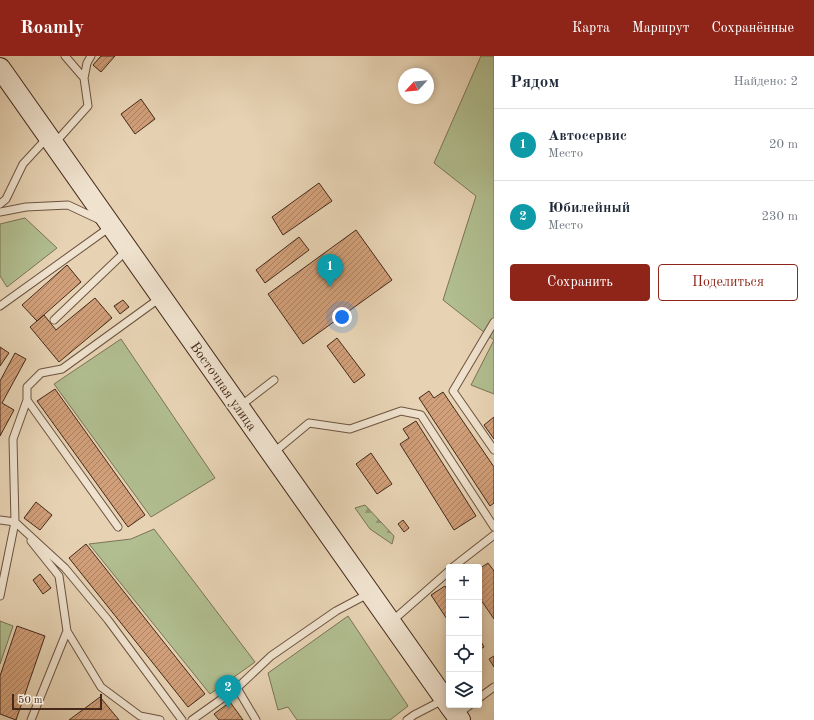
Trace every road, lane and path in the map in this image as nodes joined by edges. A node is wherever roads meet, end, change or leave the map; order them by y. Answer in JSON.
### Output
{"nodes":[{"id":1,"x":65,"y":56,"type":"edge"},
{"id":2,"x":91,"y":56,"type":"edge"},
{"id":3,"x":0,"y":68,"type":"edge"},
{"id":4,"x":84,"y":78,"type":"junction"},
{"id":5,"x":51,"y":140,"type":"junction"},
{"id":6,"x":0,"y":204,"type":"edge"},
{"id":7,"x":0,"y":212,"type":"edge"},
{"id":8,"x":112,"y":226,"type":"junction"},
{"id":9,"x":128,"y":249,"type":"junction"},
{"id":10,"x":162,"y":297,"type":"junction"},
{"id":11,"x":0,"y":306,"type":"edge"},
{"id":12,"x":54,"y":320,"type":"dead end"},
{"id":13,"x":494,"y":322,"type":"edge"},
{"id":14,"x":274,"y":380,"type":"dead end"},
{"id":15,"x":27,"y":400,"type":"junction"},
{"id":16,"x":239,"y":407,"type":"junction"},
{"id":17,"x":494,"y":450,"type":"edge"},
{"id":18,"x":272,"y":454,"type":"junction"},
{"id":19,"x":0,"y":520,"type":"edge"},
{"id":20,"x":15,"y":522,"type":"junction"},
{"id":21,"x":118,"y":527,"type":"dead end"},
{"id":22,"x":494,"y":527,"type":"edge"},
{"id":23,"x":494,"y":535,"type":"edge"},
{"id":24,"x":458,"y":564,"type":"edge"},
{"id":25,"x":446,"y":574,"type":"edge"},
{"id":26,"x":370,"y":593,"type":"junction"},
{"id":27,"x":0,"y":596,"type":"edge"},
{"id":28,"x":391,"y":622,"type":"junction"},
{"id":29,"x":67,"y":631,"type":"junction"},
{"id":30,"x":494,"y":687,"type":"edge"},
{"id":31,"x":237,"y":688,"type":"junction"},
{"id":32,"x":446,"y":696,"type":"edge"},
{"id":33,"x":482,"y":696,"type":"edge"},
{"id":34,"x":455,"y":708,"type":"edge"},
{"id":35,"x":30,"y":720,"type":"edge"},
{"id":36,"x":160,"y":720,"type":"edge"},
{"id":37,"x":182,"y":720,"type":"edge"},
{"id":38,"x":192,"y":720,"type":"edge"},
{"id":39,"x":256,"y":720,"type":"edge"},
{"id":40,"x":407,"y":720,"type":"edge"}],
"edges":[{"from":1,"to":4,"type":"lane"},
{"from":2,"to":4,"type":"lane"},
{"from":3,"to":5,"type":"main road","name":"Восточная улица"},
{"from":4,"to":5,"type":"lane"},
{"from":5,"to":6,"type":"lane"},
{"from":5,"to":8,"type":"main road","name":"Восточная улица"},
{"from":7,"to":8,"type":"lane"},
{"from":8,"to":9,"type":"main road","name":"Восточная улица"},
{"from":8,"to":11,"type":"lane"},
{"from":9,"to":10,"type":"main road","name":"Восточная улица"},
{"from":9,"to":12,"type":"lane"},
{"from":10,"to":15,"type":"lane"},
{"from":10,"to":16,"type":"main road","name":"Восточная улица"},
{"from":13,"to":17,"type":"lane"},
{"from":14,"to":16,"type":"lane"},
{"from":15,"to":20,"type":"lane"},
{"from":15,"to":21,"type":"lane"},
{"from":16,"to":18,"type":"main road","name":"Восточная улица"},
{"from":18,"to":22,"type":"lane"},
{"from":18,"to":26,"type":"main road","name":"Восточная улица"},
{"from":19,"to":20,"type":"lane"},
{"from":20,"to":27,"type":"lane"},
{"from":20,"to":29,"type":"lane"},
{"from":20,"to":37,"type":"lane"},
{"from":23,"to":24,"type":"lane"},
{"from":25,"to":28,"type":"lane"},
{"from":26,"to":28,"type":"main road","name":"Восточная улица"},
{"from":26,"to":31,"type":"lane"},
{"from":28,"to":32,"type":"main road","name":"Восточная улица"},
{"from":29,"to":35,"type":"lane"},
{"from":29,"to":36,"type":"lane"},
{"from":30,"to":33,"type":"lane"},
{"from":31,"to":38,"type":"lane"},
{"from":31,"to":39,"type":"lane"},
{"from":34,"to":40,"type":"lane"}]}
